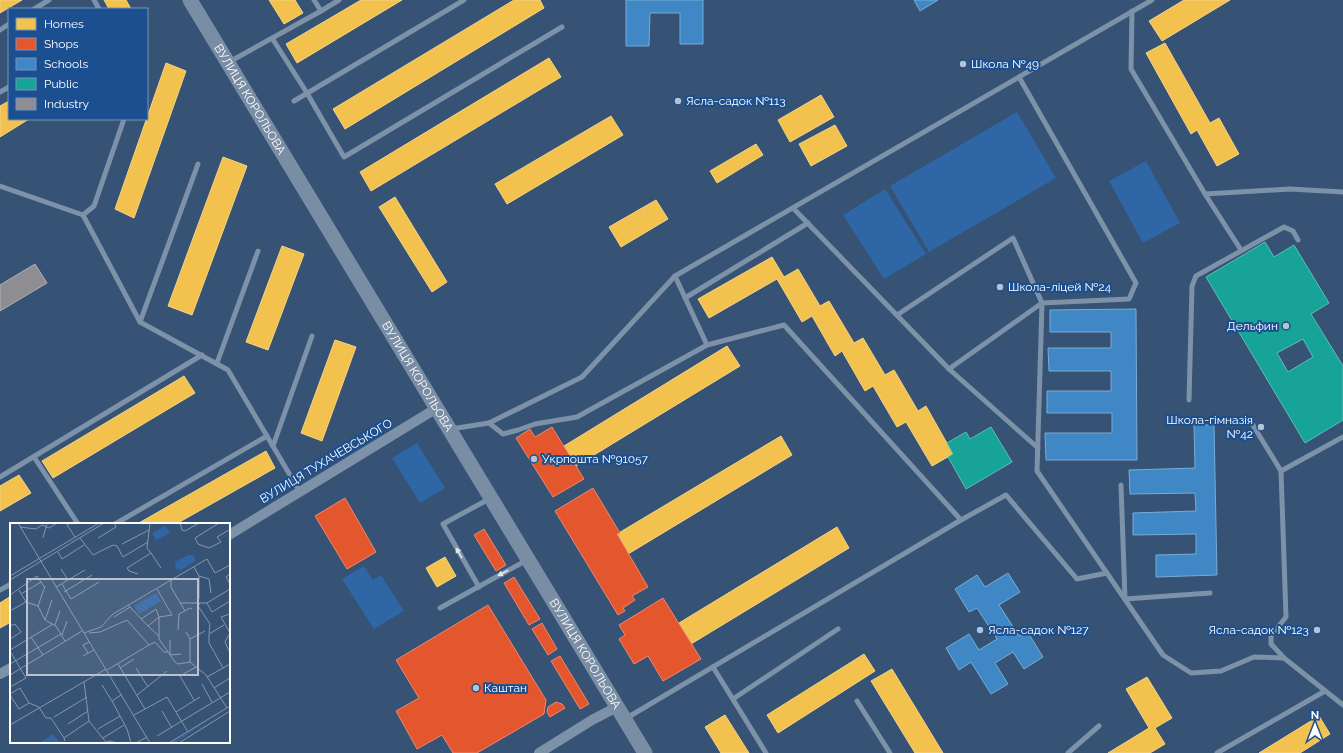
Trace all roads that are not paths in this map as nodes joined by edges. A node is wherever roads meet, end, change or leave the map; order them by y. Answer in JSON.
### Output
{"nodes":[{"id":1,"x":49,"y":0,"type":"edge"},
{"id":2,"x":190,"y":0,"type":"edge"},
{"id":3,"x":314,"y":0,"type":"edge"},
{"id":4,"x":339,"y":0,"type":"edge"},
{"id":5,"x":464,"y":0,"type":"edge"},
{"id":6,"x":1152,"y":0,"type":"edge"},
{"id":7,"x":36,"y":8,"type":"edge"},
{"id":8,"x":321,"y":11,"type":"junction"},
{"id":9,"x":1132,"y":11,"type":"junction"},
{"id":10,"x":562,"y":27,"type":"dead end"},
{"id":11,"x":272,"y":38,"type":"junction"},
{"id":12,"x":228,"y":63,"type":"junction"},
{"id":13,"x":1019,"y":77,"type":"junction"},
{"id":14,"x":307,"y":93,"type":"junction"},
{"id":15,"x":294,"y":101,"type":"dead end"},
{"id":16,"x":124,"y":120,"type":"edge"},
{"id":17,"x":198,"y":164,"type":"dead end"},
{"id":18,"x":0,"y":186,"type":"edge"},
{"id":19,"x":1343,"y":192,"type":"edge"},
{"id":20,"x":1206,"y":194,"type":"junction"},
{"id":21,"x":793,"y":208,"type":"junction"},
{"id":22,"x":83,"y":215,"type":"junction"},
{"id":23,"x":808,"y":223,"type":"junction"},
{"id":24,"x":1298,"y":240,"type":"dead end"},
{"id":25,"x":1241,"y":250,"type":"junction"},
{"id":26,"x":258,"y":251,"type":"dead end"},
{"id":27,"x":676,"y":276,"type":"junction"},
{"id":28,"x":685,"y":298,"type":"junction"},
{"id":29,"x":1042,"y":303,"type":"junction"},
{"id":30,"x":897,"y":315,"type":"junction"},
{"id":31,"x":140,"y":322,"type":"junction"},
{"id":32,"x":312,"y":336,"type":"dead end"},
{"id":33,"x":706,"y":345,"type":"junction"},
{"id":34,"x":202,"y":355,"type":"junction"},
{"id":35,"x":217,"y":363,"type":"junction"},
{"id":36,"x":950,"y":369,"type":"junction"},
{"id":37,"x":1189,"y":400,"type":"dead end"},
{"id":38,"x":437,"y":408,"type":"junction"},
{"id":39,"x":1250,"y":422,"type":"dead end"},
{"id":40,"x":489,"y":423,"type":"junction"},
{"id":41,"x":450,"y":430,"type":"junction"},
{"id":42,"x":267,"y":436,"type":"junction"},
{"id":43,"x":1343,"y":437,"type":"edge"},
{"id":44,"x":273,"y":446,"type":"junction"},
{"id":45,"x":1038,"y":448,"type":"junction"},
{"id":46,"x":34,"y":457,"type":"junction"},
{"id":47,"x":1281,"y":471,"type":"junction"},
{"id":48,"x":0,"y":477,"type":"edge"},
{"id":49,"x":1121,"y":485,"type":"dead end"},
{"id":50,"x":300,"y":492,"type":"junction"},
{"id":51,"x":491,"y":498,"type":"junction"},
{"id":52,"x":962,"y":520,"type":"junction"},
{"id":53,"x":77,"y":523,"type":"edge"},
{"id":54,"x":116,"y":523,"type":"edge"},
{"id":55,"x":230,"y":534,"type":"edge"},
{"id":56,"x":528,"y":559,"type":"junction"},
{"id":57,"x":1107,"y":573,"type":"junction"},
{"id":58,"x":10,"y":585,"type":"edge"},
{"id":59,"x":479,"y":587,"type":"junction"},
{"id":60,"x":0,"y":590,"type":"edge"},
{"id":61,"x":1210,"y":594,"type":"dead end"},
{"id":62,"x":1125,"y":599,"type":"junction"},
{"id":63,"x":440,"y":608,"type":"dead end"},
{"id":64,"x":838,"y":630,"type":"dead end"},
{"id":65,"x":1284,"y":658,"type":"junction"},
{"id":66,"x":713,"y":667,"type":"junction"},
{"id":67,"x":10,"y":669,"type":"edge"},
{"id":68,"x":0,"y":674,"type":"edge"},
{"id":69,"x":1325,"y":691,"type":"junction"},
{"id":70,"x":733,"y":699,"type":"junction"},
{"id":71,"x":857,"y":701,"type":"dead end"},
{"id":72,"x":1343,"y":705,"type":"edge"},
{"id":73,"x":621,"y":713,"type":"junction"},
{"id":74,"x":1099,"y":726,"type":"dead end"},
{"id":75,"x":539,"y":753,"type":"edge"},
{"id":76,"x":645,"y":753,"type":"edge"},
{"id":77,"x":766,"y":753,"type":"edge"},
{"id":78,"x":890,"y":753,"type":"edge"},
{"id":79,"x":1068,"y":753,"type":"edge"},
{"id":80,"x":1217,"y":753,"type":"edge"}],
"edges":[{"from":1,"to":7,"type":"lane"},
{"from":2,"to":12,"type":"street","name":"ВУЛИЦЯ КОРОЛЬОВА"},
{"from":3,"to":8,"type":"lane"},
{"from":4,"to":8,"type":"lane"},
{"from":5,"to":14,"type":"lane"},
{"from":6,"to":9,"type":"lane"},
{"from":8,"to":11,"type":"lane"},
{"from":9,"to":13,"type":"lane"},
{"from":9,"to":20,"type":"lane"},
{"from":10,"to":14,"type":"lane"},
{"from":11,"to":12,"type":"lane"},
{"from":11,"to":14,"type":"lane"},
{"from":12,"to":38,"type":"street","name":"ВУЛИЦЯ КОРОЛЬОВА"},
{"from":13,"to":21,"type":"lane"},
{"from":13,"to":29,"type":"lane"},
{"from":14,"to":15,"type":"lane"},
{"from":16,"to":22,"type":"lane"},
{"from":17,"to":31,"type":"lane"},
{"from":18,"to":22,"type":"lane"},
{"from":19,"to":20,"type":"lane"},
{"from":20,"to":25,"type":"lane"},
{"from":21,"to":23,"type":"lane"},
{"from":21,"to":27,"type":"lane"},
{"from":22,"to":31,"type":"lane"},
{"from":23,"to":28,"type":"lane"},
{"from":23,"to":30,"type":"lane"},
{"from":24,"to":25,"type":"lane"},
{"from":25,"to":37,"type":"lane"},
{"from":26,"to":35,"type":"lane"},
{"from":27,"to":28,"type":"lane"},
{"from":27,"to":40,"type":"lane"},
{"from":28,"to":33,"type":"lane"},
{"from":29,"to":30,"type":"lane"},
{"from":29,"to":36,"type":"lane"},
{"from":29,"to":45,"type":"lane"},
{"from":30,"to":36,"type":"lane"},
{"from":31,"to":34,"type":"lane"},
{"from":32,"to":44,"type":"lane"},
{"from":33,"to":40,"type":"lane"},
{"from":33,"to":52,"type":"lane"},
{"from":34,"to":35,"type":"lane"},
{"from":34,"to":46,"type":"lane"},
{"from":35,"to":42,"type":"lane"},
{"from":36,"to":45,"type":"lane"},
{"from":38,"to":41,"type":"street","name":"ВУЛИЦЯ КОРОЛЬОВА"},
{"from":38,"to":50,"type":"street","name":"ВУЛИЦЯ ТУХАЧЕВСЬКОГО"},
{"from":39,"to":47,"type":"lane"},
{"from":40,"to":41,"type":"lane"},
{"from":41,"to":51,"type":"street","name":"ВУЛИЦЯ КОРОЛЬОВА"},
{"from":42,"to":44,"type":"lane"},
{"from":42,"to":54,"type":"lane"},
{"from":43,"to":47,"type":"lane"},
{"from":44,"to":50,"type":"lane"},
{"from":45,"to":57,"type":"lane"},
{"from":46,"to":48,"type":"lane"},
{"from":46,"to":53,"type":"lane"},
{"from":47,"to":65,"type":"lane"},
{"from":49,"to":62,"type":"lane"},
{"from":50,"to":55,"type":"street","name":"ВУЛИЦЯ ТУХАЧЕВСЬКОГО"},
{"from":51,"to":56,"type":"street","name":"ВУЛИЦЯ КОРОЛЬОВА"},
{"from":59,"to":51,"type":"lane","one_way":true},
{"from":52,"to":57,"type":"lane"},
{"from":52,"to":66,"type":"lane"},
{"from":56,"to":59,"type":"lane","one_way":true},
{"from":56,"to":73,"type":"street","name":"ВУЛИЦЯ КОРОЛЬОВА"},
{"from":57,"to":62,"type":"lane"},
{"from":58,"to":60,"type":"lane"},
{"from":59,"to":63,"type":"lane"},
{"from":61,"to":62,"type":"lane"},
{"from":62,"to":65,"type":"lane"},
{"from":64,"to":70,"type":"lane"},
{"from":65,"to":69,"type":"lane"},
{"from":66,"to":70,"type":"lane"},
{"from":66,"to":73,"type":"lane"},
{"from":67,"to":68,"type":"street"},
{"from":69,"to":72,"type":"lane"},
{"from":69,"to":80,"type":"lane"},
{"from":70,"to":77,"type":"lane"},
{"from":71,"to":78,"type":"lane"},
{"from":73,"to":75,"type":"street"},
{"from":73,"to":76,"type":"street","name":"ВУЛИЦЯ КОРОЛЬОВА"},
{"from":74,"to":79,"type":"lane"}]}
